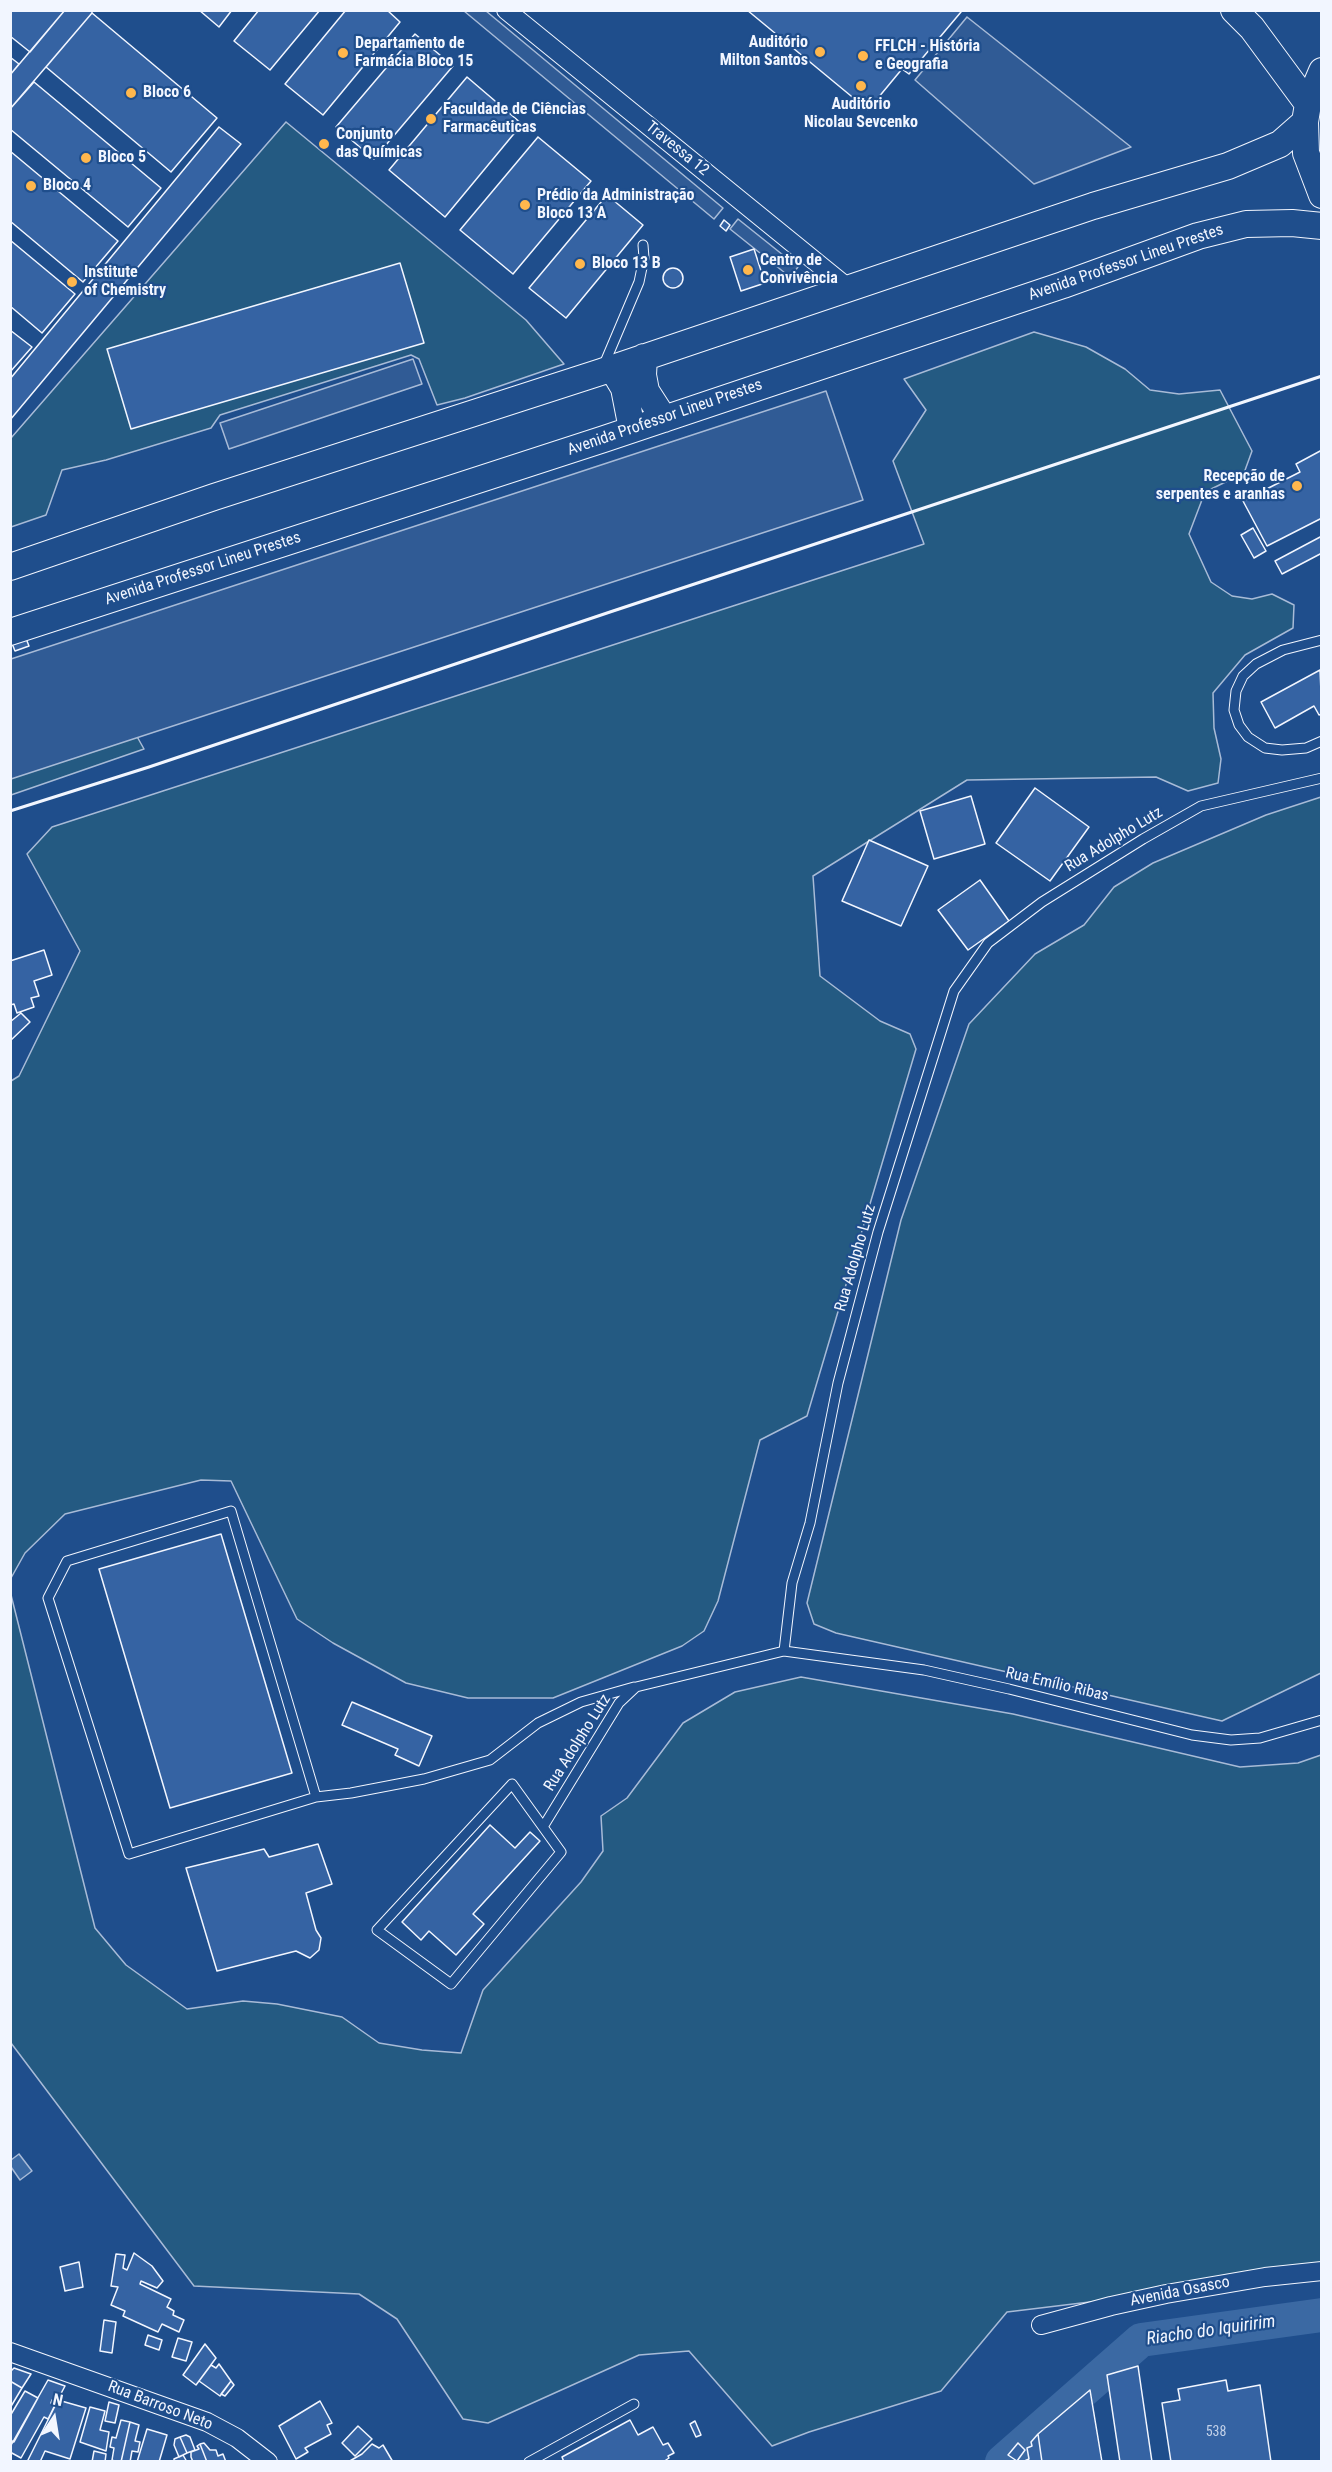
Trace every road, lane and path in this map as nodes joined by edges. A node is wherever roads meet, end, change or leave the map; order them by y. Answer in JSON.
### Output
{"nodes":[{"id":1,"x":506,"y":10,"type":"edge"},
{"id":2,"x":1234,"y":10,"type":"edge"},
{"id":3,"x":1322,"y":71,"type":"edge"},
{"id":4,"x":1306,"y":113,"type":"junction"},
{"id":5,"x":1322,"y":195,"type":"edge"},
{"id":6,"x":1322,"y":226,"type":"edge"},
{"id":7,"x":643,"y":245,"type":"dead end"},
{"id":8,"x":848,"y":288,"type":"junction"},
{"id":9,"x":644,"y":357,"type":"junction"},
{"id":10,"x":607,"y":370,"type":"junction"},
{"id":11,"x":664,"y":418,"type":"junction"},
{"id":12,"x":632,"y":429,"type":"junction"},
{"id":13,"x":10,"y":567,"type":"edge"},
{"id":14,"x":10,"y":632,"type":"edge"},
{"id":15,"x":1322,"y":640,"type":"edge"},
{"id":16,"x":1322,"y":741,"type":"edge"},
{"id":17,"x":1322,"y":778,"type":"edge"},
{"id":18,"x":784,"y":1651,"type":"junction"},
{"id":19,"x":636,"y":1687,"type":"junction"},
{"id":20,"x":1322,"y":1720,"type":"edge"},
{"id":21,"x":316,"y":1797,"type":"junction"},
{"id":22,"x":543,"y":1827,"type":"junction"},
{"id":23,"x":1322,"y":2271,"type":"edge"},
{"id":24,"x":1041,"y":2325,"type":"dead end"},
{"id":25,"x":10,"y":2352,"type":"edge"},
{"id":26,"x":634,"y":2404,"type":"dead end"},
{"id":27,"x":268,"y":2462,"type":"edge"},
{"id":28,"x":529,"y":2462,"type":"edge"}],
"edges":[{"from":1,"to":8,"type":"street","name":"Travessa 12"},
{"from":2,"to":4,"type":"main road"},
{"from":3,"to":4,"type":"main road"},
{"from":4,"to":5,"type":"main road"},
{"from":4,"to":8,"type":"main road"},
{"from":6,"to":11,"type":"main road","name":"Avenida Professor Lineu Prestes"},
{"from":7,"to":10,"type":"lane"},
{"from":8,"to":9,"type":"main road"},
{"from":9,"to":10,"type":"main road"},
{"from":9,"to":11,"type":"main road"},
{"from":10,"to":12,"type":"main road"},
{"from":10,"to":13,"type":"main road"},
{"from":11,"to":12,"type":"main road","name":"Avenida Professor Lineu Prestes"},
{"from":12,"to":14,"type":"main road","name":"Avenida Professor Lineu Prestes"},
{"from":15,"to":16,"type":"lane"},
{"from":17,"to":18,"type":"lane","name":"Rua Adolpho Lutz"},
{"from":18,"to":19,"type":"lane"},
{"from":18,"to":20,"type":"lane","name":"Rua Emílio Ribas"},
{"from":19,"to":21,"type":"lane"},
{"from":19,"to":22,"type":"lane","name":"Rua Adolpho Lutz"},
{"from":21,"to":21,"type":"lane"},
{"from":22,"to":22,"type":"lane"},
{"from":23,"to":24,"type":"street","name":"Avenida Osasco"},
{"from":25,"to":27,"type":"street","name":"Rua Barroso Neto"},
{"from":26,"to":28,"type":"lane"}]}
